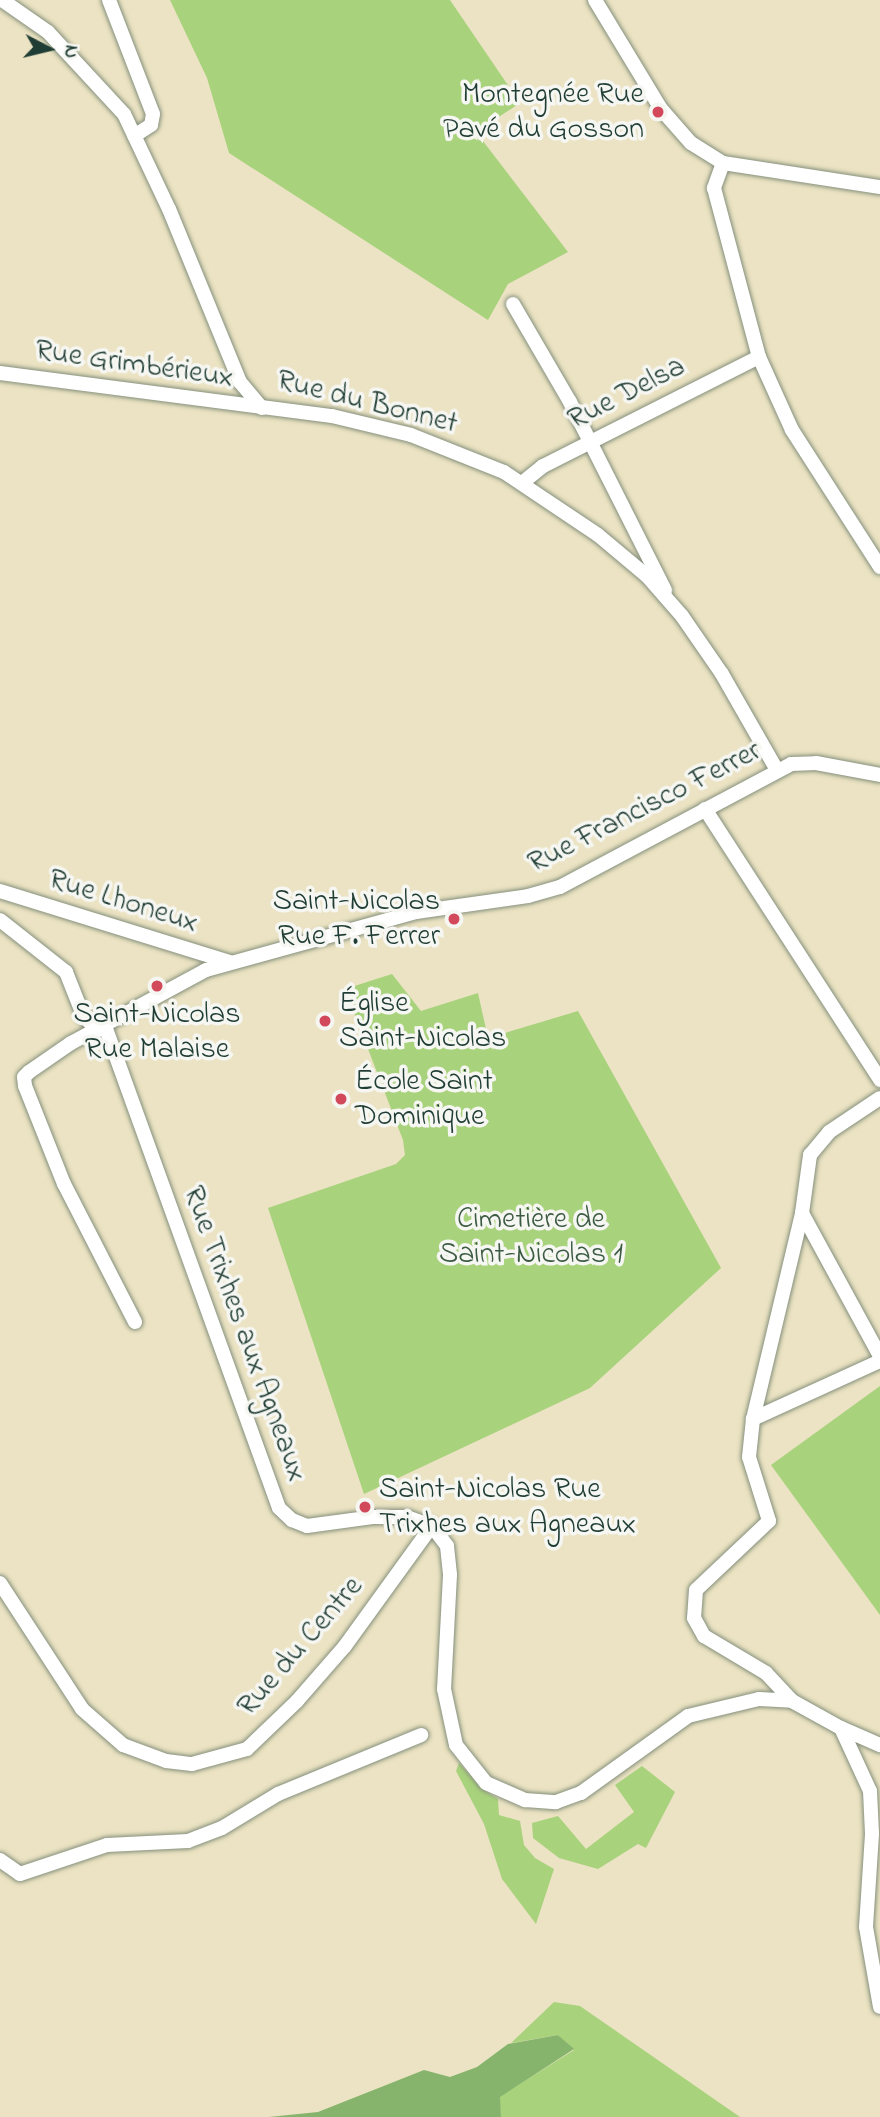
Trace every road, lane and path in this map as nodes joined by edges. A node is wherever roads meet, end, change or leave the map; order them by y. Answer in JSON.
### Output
{"nodes":[{"id":1,"x":2,"y":0,"type":"edge"},
{"id":2,"x":109,"y":0,"type":"edge"},
{"id":3,"x":595,"y":0,"type":"edge"},
{"id":4,"x":134,"y":136,"type":"junction"},
{"id":5,"x":723,"y":163,"type":"junction"},
{"id":6,"x":880,"y":187,"type":"edge"},
{"id":7,"x":513,"y":304,"type":"dead end"},
{"id":8,"x":758,"y":356,"type":"junction"},
{"id":9,"x":0,"y":373,"type":"edge"},
{"id":10,"x":262,"y":408,"type":"junction"},
{"id":11,"x":590,"y":443,"type":"junction"},
{"id":12,"x":522,"y":483,"type":"junction"},
{"id":13,"x":880,"y":567,"type":"edge"},
{"id":14,"x":668,"y":600,"type":"junction"},
{"id":15,"x":777,"y":770,"type":"junction"},
{"id":16,"x":880,"y":775,"type":"edge"},
{"id":17,"x":705,"y":810,"type":"junction"},
{"id":18,"x":0,"y":891,"type":"edge"},
{"id":19,"x":0,"y":920,"type":"edge"},
{"id":20,"x":230,"y":962,"type":"junction"},
{"id":21,"x":101,"y":1028,"type":"junction"},
{"id":22,"x":879,"y":1076,"type":"edge"},
{"id":23,"x":880,"y":1098,"type":"edge"},
{"id":24,"x":802,"y":1213,"type":"junction"},
{"id":25,"x":135,"y":1322,"type":"dead end"},
{"id":26,"x":880,"y":1359,"type":"edge"},
{"id":27,"x":753,"y":1419,"type":"junction"},
{"id":28,"x":432,"y":1526,"type":"junction"},
{"id":29,"x":0,"y":1583,"type":"edge"},
{"id":30,"x":792,"y":1701,"type":"junction"},
{"id":31,"x":841,"y":1728,"type":"junction"},
{"id":32,"x":421,"y":1735,"type":"dead end"},
{"id":33,"x":880,"y":1745,"type":"edge"},
{"id":34,"x":0,"y":1860,"type":"edge"},
{"id":35,"x":880,"y":2007,"type":"edge"}],
"edges":[{"from":1,"to":4,"type":"street","name":"Rue du Bonnet"},
{"from":2,"to":4,"type":"street"},
{"from":3,"to":5,"type":"street"},
{"from":4,"to":10,"type":"street","name":"Rue du Bonnet"},
{"from":5,"to":6,"type":"street"},
{"from":5,"to":8,"type":"street"},
{"from":7,"to":11,"type":"street","name":"Rue du Bonnet"},
{"from":8,"to":11,"type":"street","name":"Rue Delsa"},
{"from":8,"to":13,"type":"street"},
{"from":9,"to":10,"type":"street","name":"Rue Grimbérieux"},
{"from":10,"to":12,"type":"street","name":"Rue du Bonnet"},
{"from":11,"to":12,"type":"street","name":"Rue Delsa"},
{"from":11,"to":14,"type":"street","name":"Rue du Bonnet"},
{"from":12,"to":14,"type":"street","name":"Rue du Bonnet"},
{"from":14,"to":15,"type":"street","name":"Rue du Bonnet"},
{"from":15,"to":16,"type":"street","name":"Rue Francisco Ferrer"},
{"from":15,"to":17,"type":"street","name":"Rue Francisco Ferrer"},
{"from":17,"to":20,"type":"street","name":"Rue Francisco Ferrer"},
{"from":17,"to":22,"type":"street"},
{"from":18,"to":20,"type":"street","name":"Rue Lhoneux"},
{"from":19,"to":21,"type":"street","name":"Rue Trixhes aux Agneaux"},
{"from":20,"to":21,"type":"street","name":"Rue Francisco Ferrer"},
{"from":21,"to":25,"type":"street","name":"Rue Francisco Ferrer"},
{"from":21,"to":28,"type":"street","name":"Rue Trixhes aux Agneaux"},
{"from":23,"to":24,"type":"street"},
{"from":24,"to":26,"type":"street"},
{"from":24,"to":27,"type":"street"},
{"from":26,"to":27,"type":"street"},
{"from":27,"to":30,"type":"street"},
{"from":28,"to":29,"type":"street","name":"Rue du Centre"},
{"from":28,"to":30,"type":"street"},
{"from":30,"to":31,"type":"street"},
{"from":31,"to":33,"type":"street"},
{"from":31,"to":35,"type":"street"},
{"from":32,"to":34,"type":"street"}]}
